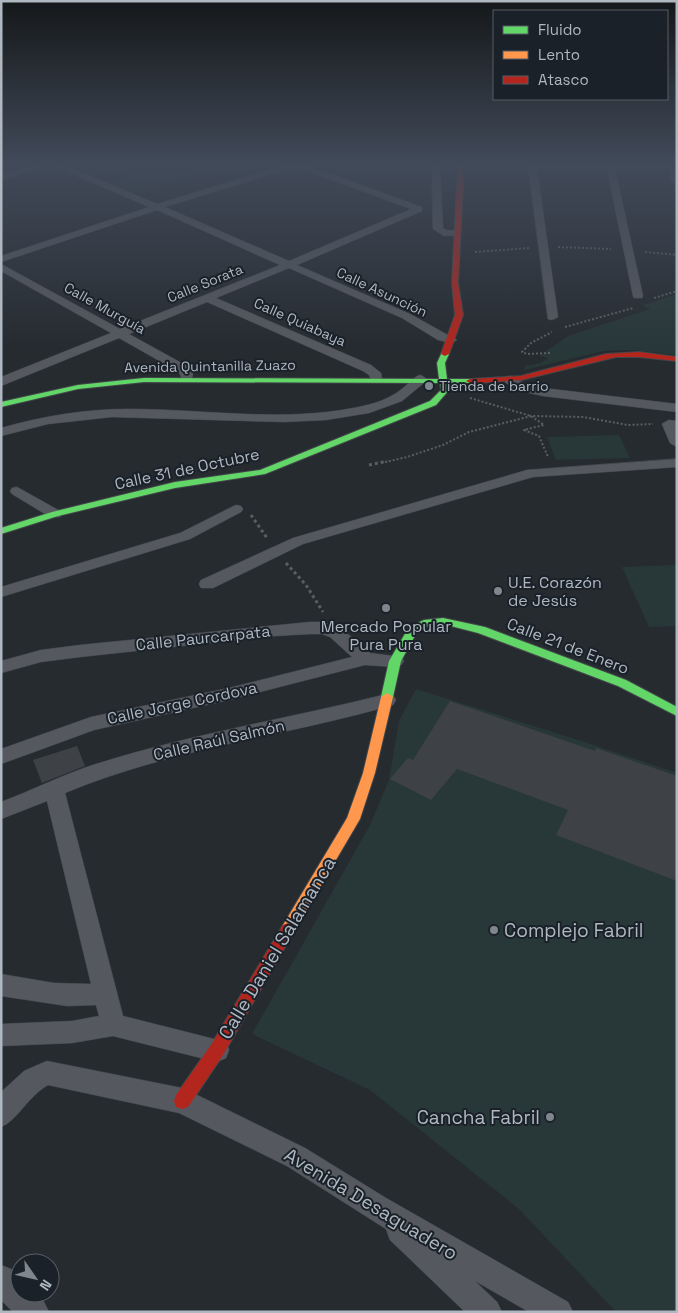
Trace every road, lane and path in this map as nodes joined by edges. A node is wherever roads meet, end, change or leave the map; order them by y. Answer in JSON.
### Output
{"nodes":[{"id":1,"x":103,"y":225,"type":"edge"},
{"id":2,"x":199,"y":225,"type":"edge"},
{"id":3,"x":381,"y":225,"type":"edge"},
{"id":4,"x":438,"y":225,"type":"edge"},
{"id":5,"x":457,"y":225,"type":"edge"},
{"id":6,"x":541,"y":225,"type":"edge"},
{"id":7,"x":623,"y":225,"type":"edge"},
{"id":8,"x":457,"y":233,"type":"junction"},
{"id":9,"x":544,"y":247,"type":"junction"},
{"id":10,"x":629,"y":251,"type":"junction"},
{"id":11,"x":458,"y":253,"type":"junction"},
{"id":12,"x":677,"y":255,"type":"edge"},
{"id":13,"x":1,"y":259,"type":"edge"},
{"id":14,"x":288,"y":265,"type":"junction"},
{"id":15,"x":1,"y":267,"type":"edge"},
{"id":16,"x":677,"y":291,"type":"edge"},
{"id":17,"x":207,"y":298,"type":"junction"},
{"id":18,"x":639,"y":300,"type":"junction"},
{"id":19,"x":552,"y":317,"type":"dead end"},
{"id":20,"x":563,"y":328,"type":"dead end"},
{"id":21,"x":556,"y":330,"type":"dead end"},
{"id":22,"x":120,"y":334,"type":"junction"},
{"id":23,"x":451,"y":340,"type":"junction"},
{"id":24,"x":677,"y":359,"type":"edge"},
{"id":25,"x":581,"y":362,"type":"junction"},
{"id":26,"x":186,"y":379,"type":"junction"},
{"id":27,"x":376,"y":379,"type":"junction"},
{"id":28,"x":421,"y":379,"type":"junction"},
{"id":29,"x":510,"y":380,"type":"junction"},
{"id":30,"x":1,"y":382,"type":"edge"},
{"id":31,"x":444,"y":385,"type":"junction"},
{"id":32,"x":1,"y":405,"type":"edge"},
{"id":33,"x":677,"y":408,"type":"edge"},
{"id":34,"x":531,"y":416,"type":"junction"},
{"id":35,"x":673,"y":425,"type":"edge"},
{"id":36,"x":1,"y":432,"type":"edge"},
{"id":37,"x":677,"y":443,"type":"edge"},
{"id":38,"x":677,"y":463,"type":"edge"},
{"id":39,"x":370,"y":465,"type":"dead end"},
{"id":40,"x":553,"y":472,"type":"junction"},
{"id":41,"x":17,"y":490,"type":"dead end"},
{"id":42,"x":243,"y":509,"type":"joint"},
{"id":43,"x":55,"y":514,"type":"junction"},
{"id":44,"x":1,"y":531,"type":"edge"},
{"id":45,"x":274,"y":551,"type":"junction"},
{"id":46,"x":207,"y":584,"type":"dead end"},
{"id":47,"x":1,"y":592,"type":"edge"},
{"id":48,"x":443,"y":621,"type":"joint"},
{"id":49,"x":336,"y":633,"type":"junction"},
{"id":50,"x":365,"y":659,"type":"junction"},
{"id":51,"x":395,"y":661,"type":"junction"},
{"id":52,"x":1,"y":667,"type":"edge"},
{"id":53,"x":387,"y":700,"type":"junction"},
{"id":54,"x":677,"y":712,"type":"edge"},
{"id":55,"x":1,"y":757,"type":"edge"},
{"id":56,"x":54,"y":790,"type":"junction"},
{"id":57,"x":1,"y":811,"type":"edge"},
{"id":58,"x":1,"y":985,"type":"edge"},
{"id":59,"x":106,"y":992,"type":"junction"},
{"id":60,"x":114,"y":1025,"type":"junction"},
{"id":61,"x":1,"y":1035,"type":"edge"},
{"id":62,"x":217,"y":1050,"type":"junction"},
{"id":63,"x":182,"y":1101,"type":"junction"},
{"id":64,"x":1,"y":1114,"type":"edge"},
{"id":65,"x":376,"y":1208,"type":"junction"},
{"id":66,"x":1,"y":1279,"type":"edge"},
{"id":67,"x":34,"y":1312,"type":"edge"},
{"id":68,"x":487,"y":1312,"type":"edge"},
{"id":69,"x":558,"y":1312,"type":"edge"}],
"edges":[{"from":1,"to":13,"type":"street"},
{"from":2,"to":14,"type":"street","name":"Calle Asunción"},
{"from":3,"to":14,"type":"street","name":"Calle Sorata"},
{"from":4,"to":8,"type":"street"},
{"from":5,"to":8,"type":"street"},
{"from":6,"to":9,"type":"street"},
{"from":7,"to":10,"type":"street"},
{"from":8,"to":11,"type":"street"},
{"from":9,"to":10,"type":"path"},
{"from":9,"to":11,"type":"path"},
{"from":9,"to":19,"type":"street"},
{"from":10,"to":12,"type":"path"},
{"from":10,"to":18,"type":"street"},
{"from":11,"to":23,"type":"street"},
{"from":14,"to":17,"type":"street","name":"Calle Sorata"},
{"from":14,"to":23,"type":"street","name":"Calle Asunción"},
{"from":15,"to":22,"type":"street","name":"Calle Murguía"},
{"from":16,"to":18,"type":"path"},
{"from":17,"to":22,"type":"street","name":"Calle Sorata"},
{"from":17,"to":27,"type":"street","name":"Calle Quiabaya"},
{"from":18,"to":20,"type":"path"},
{"from":21,"to":25,"type":"path"},
{"from":22,"to":26,"type":"street","name":"Calle Murguía"},
{"from":22,"to":30,"type":"street","name":"Calle Sorata"},
{"from":23,"to":31,"type":"street"},
{"from":24,"to":25,"type":"street","name":"Avenida Quintanilla Zuazo"},
{"from":25,"to":29,"type":"street","name":"Avenida Quintanilla Zuazo"},
{"from":26,"to":27,"type":"street","name":"Avenida Quintanilla Zuazo"},
{"from":26,"to":32,"type":"street","name":"Avenida Quintanilla Zuazo"},
{"from":27,"to":28,"type":"street","name":"Avenida Quintanilla Zuazo"},
{"from":28,"to":31,"type":"street","name":"Avenida Quintanilla Zuazo"},
{"from":28,"to":36,"type":"street"},
{"from":29,"to":31,"type":"street","name":"Avenida Quintanilla Zuazo"},
{"from":29,"to":33,"type":"street"},
{"from":31,"to":34,"type":"path"},
{"from":31,"to":43,"type":"street","name":"Calle 31 de Octubre"},
{"from":34,"to":35,"type":"path"},
{"from":34,"to":39,"type":"path"},
{"from":34,"to":40,"type":"path"},
{"from":35,"to":37,"type":"street"},
{"from":38,"to":40,"type":"street"},
{"from":40,"to":45,"type":"street"},
{"from":41,"to":43,"type":"street"},
{"from":42,"to":45,"type":"path"},
{"from":42,"to":47,"type":"street"},
{"from":43,"to":44,"type":"street","name":"Calle 31 de Octubre"},
{"from":45,"to":46,"type":"street"},
{"from":45,"to":49,"type":"path"},
{"from":48,"to":51,"type":"street","name":"Calle Daniel Salamanca"},
{"from":48,"to":54,"type":"street","name":"Calle 21 de Enero"},
{"from":49,"to":50,"type":"street"},
{"from":49,"to":52,"type":"street","name":"Calle Paurcarpata"},
{"from":50,"to":51,"type":"street"},
{"from":50,"to":55,"type":"street","name":"Calle Jorge Cordova"},
{"from":51,"to":53,"type":"street","name":"Calle Daniel Salamanca"},
{"from":53,"to":56,"type":"street","name":"Calle Raúl Salmón"},
{"from":53,"to":62,"type":"street","name":"Calle Daniel Salamanca"},
{"from":56,"to":57,"type":"street","name":"Calle Raúl Salmón"},
{"from":56,"to":59,"type":"street"},
{"from":58,"to":59,"type":"street"},
{"from":59,"to":60,"type":"street"},
{"from":60,"to":61,"type":"street"},
{"from":60,"to":62,"type":"street"},
{"from":62,"to":63,"type":"street","name":"Calle Daniel Salamanca"},
{"from":63,"to":64,"type":"street"},
{"from":63,"to":65,"type":"street","name":"Avenida Desaguadero"},
{"from":65,"to":68,"type":"street"},
{"from":65,"to":69,"type":"street","name":"Avenida Desaguadero"},
{"from":66,"to":67,"type":"street"}]}
